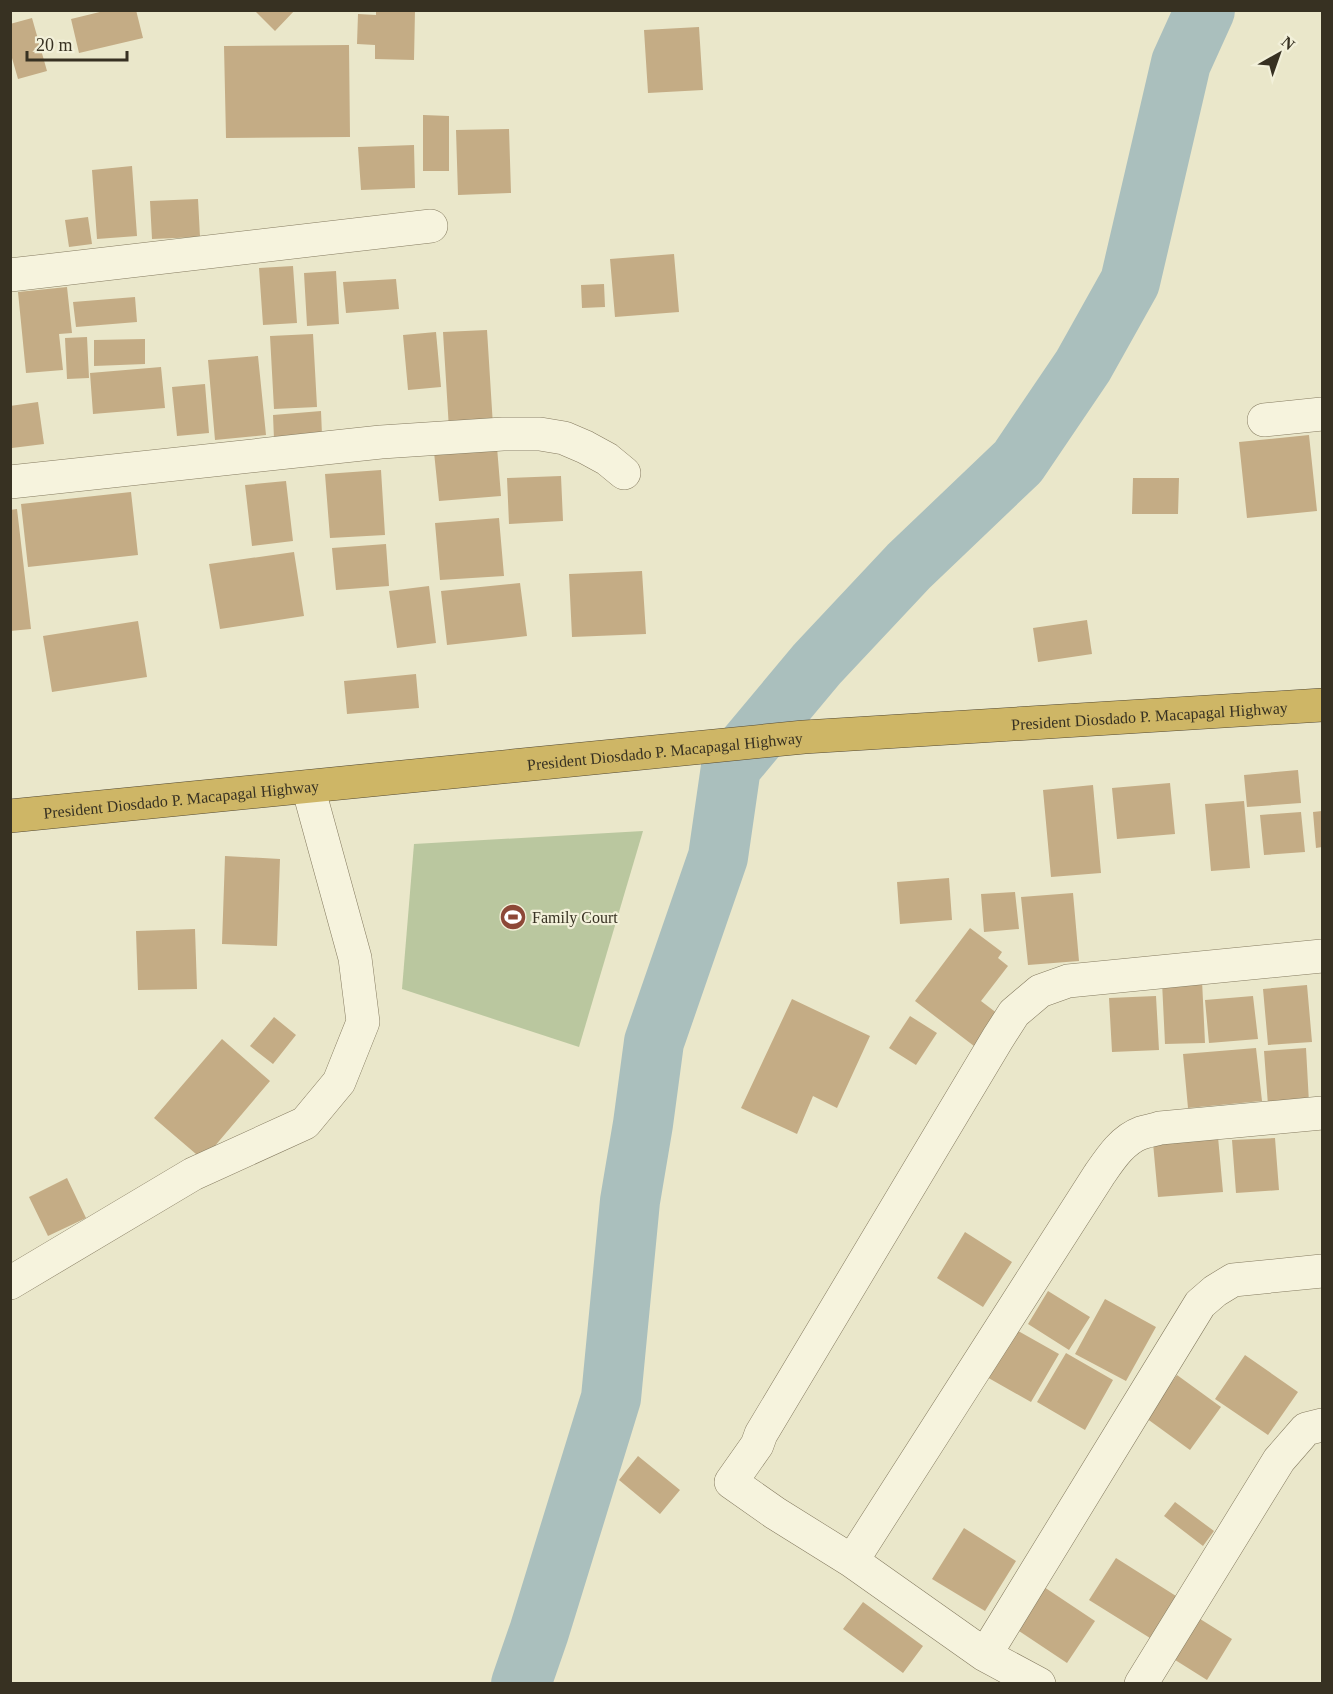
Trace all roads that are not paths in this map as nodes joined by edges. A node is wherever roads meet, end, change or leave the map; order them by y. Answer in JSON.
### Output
{"nodes":[{"id":1,"x":431,"y":226,"type":"dead end"},
{"id":2,"x":10,"y":275,"type":"edge"},
{"id":3,"x":1323,"y":414,"type":"edge"},
{"id":4,"x":1264,"y":420,"type":"dead end"},
{"id":5,"x":624,"y":473,"type":"dead end"},
{"id":6,"x":10,"y":482,"type":"edge"},
{"id":7,"x":1323,"y":705,"type":"edge"},
{"id":8,"x":308,"y":787,"type":"junction"},
{"id":9,"x":10,"y":816,"type":"edge"},
{"id":10,"x":1323,"y":956,"type":"edge"},
{"id":11,"x":1323,"y":1113,"type":"edge"},
{"id":12,"x":1323,"y":1271,"type":"edge"},
{"id":13,"x":10,"y":1283,"type":"edge"},
{"id":14,"x":1323,"y":1425,"type":"edge"},
{"id":15,"x":852,"y":1561,"type":"junction"},
{"id":16,"x":985,"y":1655,"type":"junction"},
{"id":17,"x":1039,"y":1683,"type":"edge"},
{"id":18,"x":1141,"y":1683,"type":"edge"}],
"edges":[{"from":1,"to":2,"type":"street"},
{"from":3,"to":4,"type":"street"},
{"from":5,"to":6,"type":"street"},
{"from":7,"to":8,"type":"highway","name":"President Diosdado P. Macapagal Highway"},
{"from":8,"to":9,"type":"highway","name":"President Diosdado P. Macapagal Highway"},
{"from":8,"to":13,"type":"street"},
{"from":10,"to":15,"type":"street"},
{"from":11,"to":15,"type":"street"},
{"from":12,"to":16,"type":"street"},
{"from":14,"to":18,"type":"street"},
{"from":15,"to":16,"type":"street"},
{"from":16,"to":17,"type":"street"}]}
